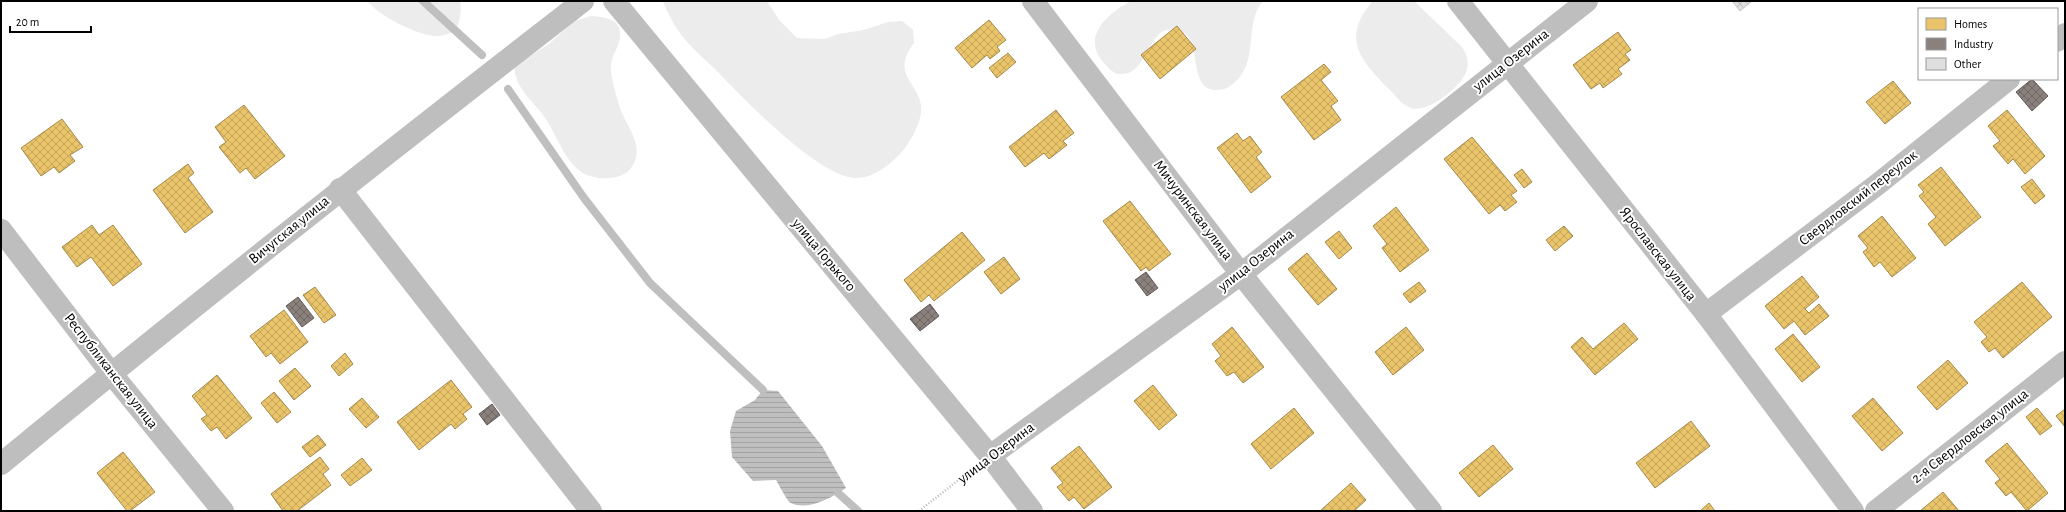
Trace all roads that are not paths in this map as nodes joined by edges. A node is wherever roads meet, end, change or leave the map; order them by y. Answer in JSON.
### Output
{"nodes":[{"id":1,"x":583,"y":1,"type":"edge"},
{"id":2,"x":614,"y":1,"type":"edge"},
{"id":3,"x":1033,"y":1,"type":"edge"},
{"id":4,"x":1458,"y":1,"type":"edge"},
{"id":5,"x":1587,"y":1,"type":"edge"},
{"id":6,"x":1508,"y":62,"type":"junction"},
{"id":7,"x":2008,"y":80,"type":"edge"},
{"id":8,"x":340,"y":189,"type":"junction"},
{"id":9,"x":1,"y":230,"type":"edge"},
{"id":10,"x":1241,"y":274,"type":"junction"},
{"id":11,"x":1706,"y":314,"type":"junction"},
{"id":12,"x":2065,"y":362,"type":"edge"},
{"id":13,"x":111,"y":373,"type":"junction"},
{"id":14,"x":990,"y":456,"type":"junction"},
{"id":15,"x":1,"y":464,"type":"edge"},
{"id":16,"x":223,"y":511,"type":"edge"},
{"id":17,"x":591,"y":511,"type":"edge"},
{"id":18,"x":1032,"y":511,"type":"edge"},
{"id":19,"x":1431,"y":511,"type":"edge"},
{"id":20,"x":1853,"y":511,"type":"edge"},
{"id":21,"x":1876,"y":511,"type":"edge"}],
"edges":[{"from":1,"to":8,"type":"street","name":"Вичугская улица"},
{"from":2,"to":14,"type":"street","name":"улица Горького"},
{"from":3,"to":10,"type":"street","name":"Мичуринская улица"},
{"from":4,"to":6,"type":"street","name":"Ярославская улица"},
{"from":5,"to":6,"type":"street","name":"улица Озерина"},
{"from":6,"to":10,"type":"street","name":"улица Озерина"},
{"from":6,"to":11,"type":"street","name":"Ярославская улица"},
{"from":7,"to":11,"type":"street","name":"Свердловский переулок"},
{"from":8,"to":13,"type":"street","name":"Вичугская улица"},
{"from":8,"to":17,"type":"street"},
{"from":9,"to":13,"type":"street","name":"Республиканская улица"},
{"from":10,"to":14,"type":"street","name":"улица Озерина"},
{"from":10,"to":19,"type":"street","name":"Мичуринская улица"},
{"from":11,"to":20,"type":"street","name":"Ярославская улица"},
{"from":12,"to":21,"type":"street","name":"2-я Свердловская улица"},
{"from":13,"to":15,"type":"street","name":"Вичугская улица"},
{"from":13,"to":16,"type":"street","name":"Республиканская улица"},
{"from":14,"to":18,"type":"street","name":"улица Горького"}]}
